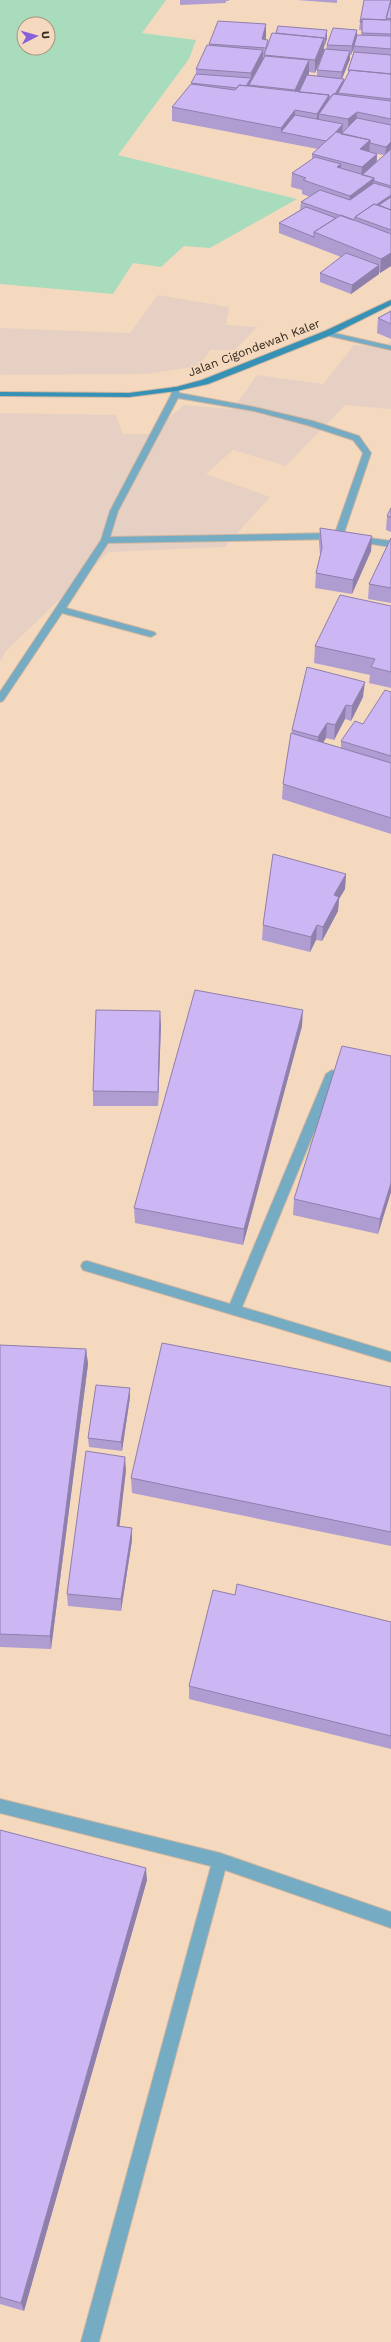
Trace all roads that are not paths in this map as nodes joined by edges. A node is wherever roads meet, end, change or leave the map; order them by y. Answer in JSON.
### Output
{"nodes":[{"id":1,"x":391,"y":302,"type":"edge"},
{"id":2,"x":328,"y":333,"type":"junction"},
{"id":3,"x":391,"y":348,"type":"edge"},
{"id":4,"x":175,"y":392,"type":"junction"},
{"id":5,"x":0,"y":394,"type":"edge"},
{"id":6,"x":339,"y":536,"type":"junction"},
{"id":7,"x":105,"y":540,"type":"junction"},
{"id":8,"x":391,"y":544,"type":"edge"},
{"id":9,"x":60,"y":609,"type":"junction"},
{"id":10,"x":152,"y":634,"type":"dead end"},
{"id":11,"x":0,"y":699,"type":"edge"},
{"id":12,"x":332,"y":1074,"type":"edge"},
{"id":13,"x":87,"y":1266,"type":"dead end"},
{"id":14,"x":234,"y":1310,"type":"junction"},
{"id":15,"x":391,"y":1357,"type":"edge"},
{"id":16,"x":0,"y":1806,"type":"edge"},
{"id":17,"x":220,"y":1861,"type":"junction"},
{"id":18,"x":391,"y":1920,"type":"edge"},
{"id":19,"x":90,"y":2342,"type":"edge"}],
"edges":[{"from":1,"to":2,"type":"main road","name":"Jalan Cigondewah Kaler"},
{"from":2,"to":3,"type":"street"},
{"from":2,"to":4,"type":"main road","name":"Jalan Cigondewah Kaler"},
{"from":4,"to":5,"type":"main road","name":"Jalan Cigondewah Kaler"},
{"from":4,"to":6,"type":"street"},
{"from":4,"to":7,"type":"street"},
{"from":6,"to":7,"type":"street"},
{"from":6,"to":8,"type":"street"},
{"from":7,"to":9,"type":"street"},
{"from":9,"to":10,"type":"street"},
{"from":9,"to":11,"type":"street"},
{"from":12,"to":14,"type":"street"},
{"from":13,"to":14,"type":"street"},
{"from":14,"to":15,"type":"street"},
{"from":16,"to":17,"type":"street"},
{"from":17,"to":18,"type":"street"},
{"from":17,"to":19,"type":"street"}]}
